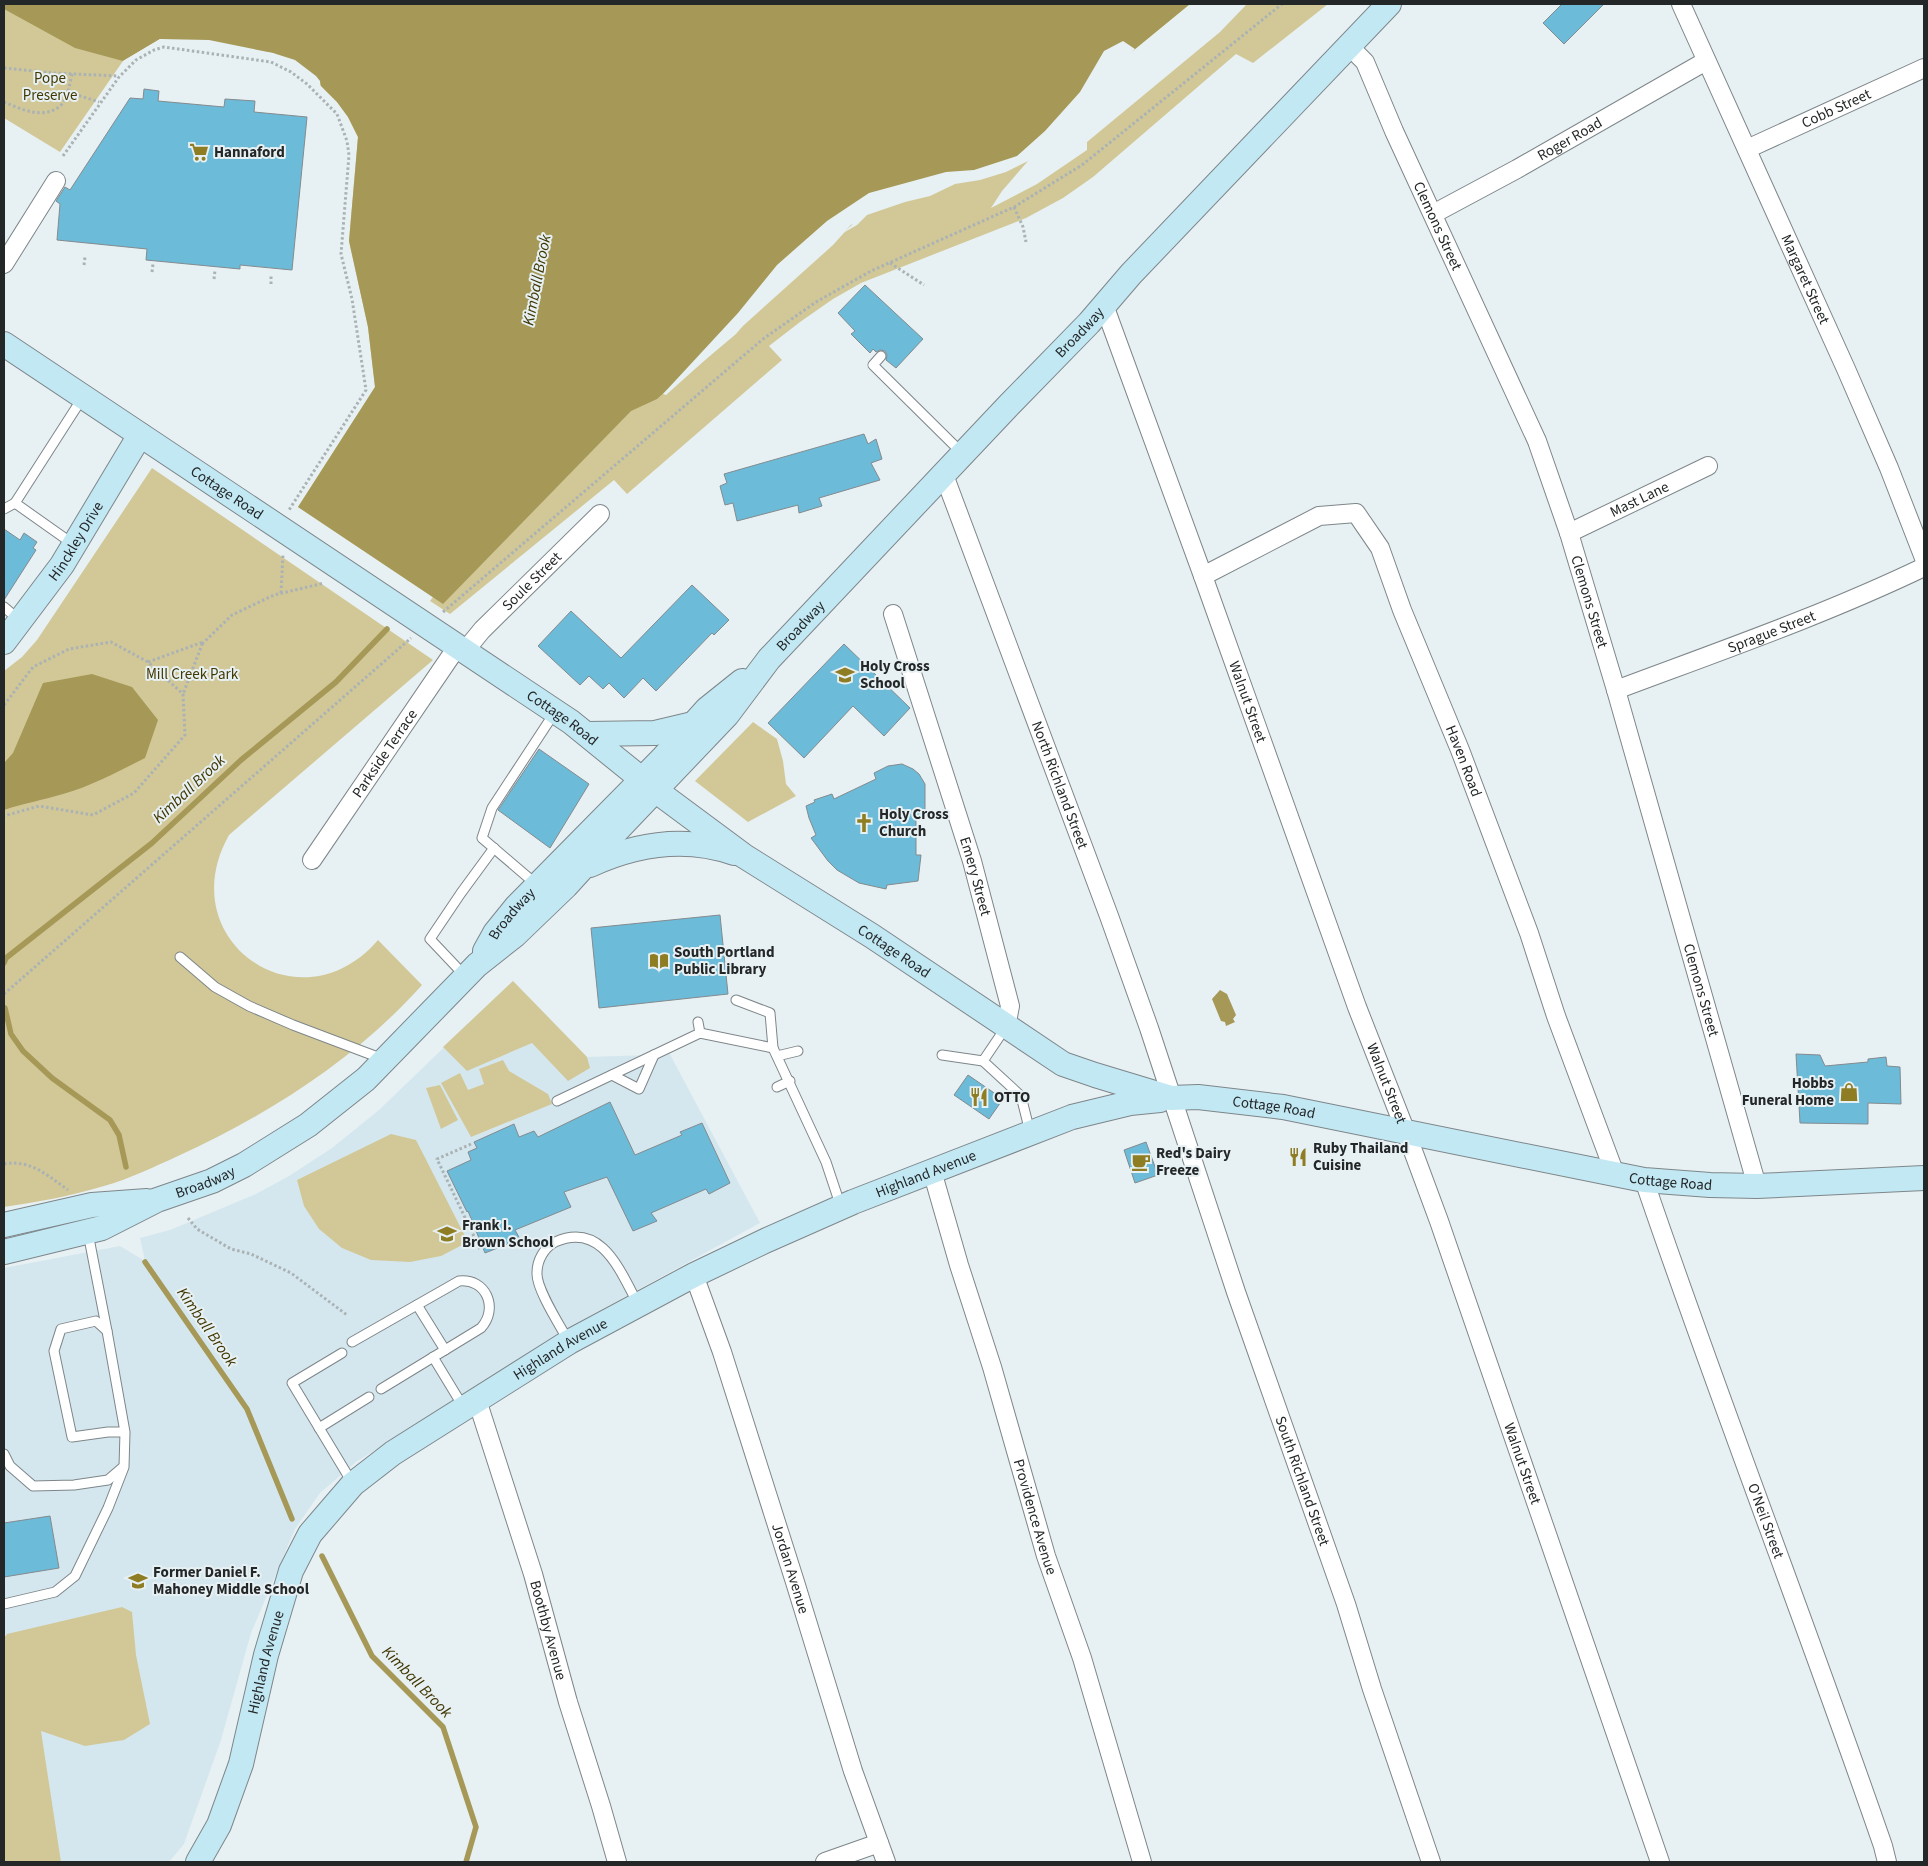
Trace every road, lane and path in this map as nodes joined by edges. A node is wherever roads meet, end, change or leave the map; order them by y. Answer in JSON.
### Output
{"nodes":[{"id":1,"x":1282,"y":4,"type":"edge"},
{"id":2,"x":1389,"y":4,"type":"edge"},
{"id":3,"x":1681,"y":4,"type":"edge"},
{"id":4,"x":1349,"y":46,"type":"junction"},
{"id":5,"x":1706,"y":61,"type":"junction"},
{"id":6,"x":4,"y":68,"type":"edge"},
{"id":7,"x":1924,"y":68,"type":"edge"},
{"id":8,"x":72,"y":74,"type":"junction"},
{"id":9,"x":119,"y":76,"type":"junction"},
{"id":10,"x":68,"y":92,"type":"junction"},
{"id":11,"x":4,"y":102,"type":"edge"},
{"id":12,"x":100,"y":102,"type":"junction"},
{"id":13,"x":1747,"y":149,"type":"junction"},
{"id":14,"x":63,"y":156,"type":"dead end"},
{"id":15,"x":56,"y":181,"type":"dead end"},
{"id":16,"x":1014,"y":207,"type":"junction"},
{"id":17,"x":1433,"y":214,"type":"junction"},
{"id":18,"x":1026,"y":242,"type":"dead end"},
{"id":19,"x":84,"y":257,"type":"dead end"},
{"id":20,"x":890,"y":262,"type":"junction"},
{"id":21,"x":4,"y":264,"type":"edge"},
{"id":22,"x":153,"y":264,"type":"dead end"},
{"id":23,"x":84,"y":265,"type":"dead end"},
{"id":24,"x":214,"y":270,"type":"dead end"},
{"id":25,"x":152,"y":272,"type":"dead end"},
{"id":26,"x":271,"y":276,"type":"dead end"},
{"id":27,"x":214,"y":278,"type":"dead end"},
{"id":28,"x":271,"y":284,"type":"dead end"},
{"id":29,"x":924,"y":285,"type":"dead end"},
{"id":30,"x":1104,"y":306,"type":"junction"},
{"id":31,"x":4,"y":344,"type":"edge"},
{"id":32,"x":881,"y":356,"type":"dead end"},
{"id":33,"x":83,"y":396,"type":"junction"},
{"id":34,"x":140,"y":435,"type":"junction"},
{"id":35,"x":963,"y":454,"type":"junction"},
{"id":36,"x":1708,"y":466,"type":"dead end"},
{"id":37,"x":944,"y":475,"type":"junction"},
{"id":38,"x":15,"y":503,"type":"junction"},
{"id":39,"x":4,"y":509,"type":"edge"},
{"id":40,"x":289,"y":511,"type":"dead end"},
{"id":41,"x":600,"y":514,"type":"dead end"},
{"id":42,"x":1569,"y":533,"type":"junction"},
{"id":43,"x":74,"y":545,"type":"junction"},
{"id":44,"x":283,"y":553,"type":"dead end"},
{"id":45,"x":1924,"y":558,"type":"edge"},
{"id":46,"x":1924,"y":566,"type":"edge"},
{"id":47,"x":1203,"y":576,"type":"junction"},
{"id":48,"x":327,"y":583,"type":"dead end"},
{"id":49,"x":281,"y":593,"type":"junction"},
{"id":50,"x":440,"y":614,"type":"dead end"},
{"id":51,"x":893,"y":614,"type":"dead end"},
{"id":52,"x":9,"y":626,"type":"edge"},
{"id":53,"x":413,"y":637,"type":"dead end"},
{"id":54,"x":202,"y":644,"type":"junction"},
{"id":55,"x":460,"y":649,"type":"junction"},
{"id":56,"x":769,"y":659,"type":"junction"},
{"id":57,"x":148,"y":662,"type":"junction"},
{"id":58,"x":1616,"y":690,"type":"junction"},
{"id":59,"x":183,"y":694,"type":"junction"},
{"id":60,"x":4,"y":705,"type":"edge"},
{"id":61,"x":556,"y":712,"type":"junction"},
{"id":62,"x":693,"y":724,"type":"junction"},
{"id":63,"x":587,"y":734,"type":"junction"},
{"id":64,"x":648,"y":784,"type":"junction"},
{"id":65,"x":4,"y":816,"type":"edge"},
{"id":66,"x":494,"y":848,"type":"junction"},
{"id":67,"x":744,"y":856,"type":"junction"},
{"id":68,"x":312,"y":860,"type":"dead end"},
{"id":69,"x":583,"y":868,"type":"junction"},
{"id":70,"x":537,"y":885,"type":"junction"},
{"id":71,"x":180,"y":957,"type":"dead end"},
{"id":72,"x":471,"y":971,"type":"junction"},
{"id":73,"x":4,"y":994,"type":"edge"},
{"id":74,"x":736,"y":1000,"type":"dead end"},
{"id":75,"x":698,"y":1022,"type":"dead end"},
{"id":76,"x":1006,"y":1027,"type":"junction"},
{"id":77,"x":700,"y":1033,"type":"junction"},
{"id":78,"x":798,"y":1051,"type":"dead end"},
{"id":79,"x":775,"y":1052,"type":"junction"},
{"id":80,"x":654,"y":1055,"type":"junction"},
{"id":81,"x":942,"y":1055,"type":"dead end"},
{"id":82,"x":385,"y":1059,"type":"junction"},
{"id":83,"x":983,"y":1061,"type":"junction"},
{"id":84,"x":612,"y":1075,"type":"junction"},
{"id":85,"x":790,"y":1081,"type":"junction"},
{"id":86,"x":777,"y":1087,"type":"dead end"},
{"id":87,"x":1171,"y":1098,"type":"junction"},
{"id":88,"x":557,"y":1101,"type":"dead end"},
{"id":89,"x":1406,"y":1132,"type":"junction"},
{"id":90,"x":1030,"y":1134,"type":"junction"},
{"id":91,"x":471,"y":1144,"type":"dead end"},
{"id":92,"x":4,"y":1164,"type":"edge"},
{"id":93,"x":932,"y":1171,"type":"junction"},
{"id":94,"x":1615,"y":1174,"type":"junction"},
{"id":95,"x":1924,"y":1178,"type":"edge"},
{"id":96,"x":1644,"y":1180,"type":"junction"},
{"id":97,"x":1757,"y":1186,"type":"junction"},
{"id":98,"x":72,"y":1193,"type":"dead end"},
{"id":99,"x":156,"y":1200,"type":"junction"},
{"id":100,"x":841,"y":1207,"type":"junction"},
{"id":101,"x":188,"y":1218,"type":"dead end"},
{"id":102,"x":4,"y":1225,"type":"edge"},
{"id":103,"x":88,"y":1232,"type":"junction"},
{"id":104,"x":480,"y":1249,"type":"dead end"},
{"id":105,"x":4,"y":1252,"type":"edge"},
{"id":106,"x":694,"y":1275,"type":"junction"},
{"id":107,"x":638,"y":1304,"type":"junction"},
{"id":108,"x":417,"y":1305,"type":"junction"},
{"id":109,"x":347,"y":1315,"type":"dead end"},
{"id":110,"x":107,"y":1331,"type":"junction"},
{"id":111,"x":352,"y":1342,"type":"dead end"},
{"id":112,"x":569,"y":1342,"type":"junction"},
{"id":113,"x":445,"y":1350,"type":"junction"},
{"id":114,"x":342,"y":1353,"type":"dead end"},
{"id":115,"x":433,"y":1358,"type":"junction"},
{"id":116,"x":382,"y":1390,"type":"dead end"},
{"id":117,"x":369,"y":1397,"type":"dead end"},
{"id":118,"x":471,"y":1404,"type":"junction"},
{"id":119,"x":319,"y":1428,"type":"junction"},
{"id":120,"x":125,"y":1432,"type":"junction"},
{"id":121,"x":4,"y":1454,"type":"edge"},
{"id":122,"x":124,"y":1467,"type":"junction"},
{"id":123,"x":353,"y":1484,"type":"junction"},
{"id":124,"x":4,"y":1604,"type":"edge"},
{"id":125,"x":879,"y":1843,"type":"junction"},
{"id":126,"x":198,"y":1862,"type":"edge"},
{"id":127,"x":617,"y":1862,"type":"edge"},
{"id":128,"x":825,"y":1862,"type":"edge"},
{"id":129,"x":886,"y":1862,"type":"edge"},
{"id":130,"x":1142,"y":1862,"type":"edge"},
{"id":131,"x":1431,"y":1862,"type":"edge"},
{"id":132,"x":1660,"y":1862,"type":"edge"},
{"id":133,"x":1887,"y":1862,"type":"edge"}],
"edges":[{"from":1,"to":16,"type":"path"},
{"from":2,"to":4,"type":"street","name":"Broadway"},
{"from":3,"to":5,"type":"street","name":"Margaret Street"},
{"from":4,"to":17,"type":"street","name":"Clemons Street"},
{"from":4,"to":30,"type":"street","name":"Broadway"},
{"from":5,"to":13,"type":"street","name":"Margaret Street"},
{"from":5,"to":17,"type":"street","name":"Roger Road"},
{"from":6,"to":8,"type":"path"},
{"from":7,"to":13,"type":"street","name":"Cobb Street"},
{"from":8,"to":9,"type":"path"},
{"from":8,"to":10,"type":"path"},
{"from":9,"to":12,"type":"path"},
{"from":9,"to":40,"type":"path"},
{"from":10,"to":11,"type":"path"},
{"from":10,"to":12,"type":"path"},
{"from":12,"to":14,"type":"path"},
{"from":13,"to":45,"type":"street","name":"Margaret Street"},
{"from":15,"to":21,"type":"street"},
{"from":16,"to":18,"type":"path"},
{"from":16,"to":20,"type":"path"},
{"from":17,"to":42,"type":"street","name":"Clemons Street"},
{"from":19,"to":23,"type":"path"},
{"from":20,"to":29,"type":"path"},
{"from":20,"to":50,"type":"path"},
{"from":22,"to":25,"type":"path"},
{"from":24,"to":27,"type":"path"},
{"from":26,"to":28,"type":"path"},
{"from":30,"to":35,"type":"street","name":"Broadway"},
{"from":30,"to":47,"type":"street","name":"Walnut Street"},
{"from":31,"to":33,"type":"street","name":"Cottage Road"},
{"from":32,"to":35,"type":"lane"},
{"from":33,"to":34,"type":"street","name":"Cottage Road"},
{"from":33,"to":38,"type":"lane"},
{"from":34,"to":43,"type":"street","name":"Hinckley Drive"},
{"from":34,"to":55,"type":"street","name":"Cottage Road"},
{"from":35,"to":37,"type":"street","name":"Broadway"},
{"from":36,"to":42,"type":"street","name":"Mast Lane"},
{"from":37,"to":56,"type":"street","name":"Broadway"},
{"from":37,"to":87,"type":"street","name":"North Richland Street"},
{"from":38,"to":39,"type":"lane"},
{"from":38,"to":43,"type":"lane"},
{"from":41,"to":55,"type":"street","name":"Soule Street"},
{"from":42,"to":58,"type":"street","name":"Clemons Street"},
{"from":43,"to":52,"type":"street","name":"Hinckley Drive"},
{"from":44,"to":49,"type":"path"},
{"from":46,"to":58,"type":"street","name":"Sprague Street"},
{"from":47,"to":89,"type":"street","name":"Walnut Street"},
{"from":47,"to":94,"type":"street","name":"Haven Road"},
{"from":48,"to":49,"type":"path"},
{"from":49,"to":54,"type":"path"},
{"from":51,"to":76,"type":"street","name":"Emery Street"},
{"from":53,"to":73,"type":"path"},
{"from":54,"to":57,"type":"path"},
{"from":54,"to":59,"type":"path"},
{"from":55,"to":61,"type":"street","name":"Cottage Road"},
{"from":55,"to":68,"type":"street","name":"Parkside Terrace"},
{"from":56,"to":62,"type":"street","name":"Broadway"},
{"from":56,"to":64,"type":"street","name":"Broadway"},
{"from":57,"to":59,"type":"path"},
{"from":57,"to":60,"type":"path"},
{"from":58,"to":97,"type":"street","name":"Clemons Street"},
{"from":59,"to":65,"type":"path"},
{"from":61,"to":63,"type":"street","name":"Cottage Road"},
{"from":61,"to":66,"type":"lane"},
{"from":62,"to":63,"type":"street"},
{"from":62,"to":64,"type":"street","name":"Broadway"},
{"from":63,"to":64,"type":"street","name":"Cottage Road"},
{"from":64,"to":67,"type":"street","name":"Cottage Road"},
{"from":64,"to":69,"type":"street","name":"Broadway"},
{"from":64,"to":70,"type":"street","name":"Broadway"},
{"from":66,"to":70,"type":"lane"},
{"from":66,"to":72,"type":"lane"},
{"from":67,"to":69,"type":"street"},
{"from":67,"to":76,"type":"street","name":"Cottage Road"},
{"from":69,"to":72,"type":"street","name":"Broadway"},
{"from":70,"to":72,"type":"street","name":"Broadway"},
{"from":71,"to":82,"type":"lane"},
{"from":72,"to":82,"type":"street","name":"Broadway"},
{"from":74,"to":79,"type":"lane"},
{"from":75,"to":77,"type":"lane"},
{"from":76,"to":83,"type":"lane"},
{"from":76,"to":87,"type":"street","name":"Cottage Road"},
{"from":77,"to":79,"type":"lane"},
{"from":77,"to":80,"type":"lane"},
{"from":78,"to":79,"type":"lane"},
{"from":79,"to":85,"type":"lane"},
{"from":80,"to":84,"type":"lane"},
{"from":80,"to":84,"type":"lane"},
{"from":81,"to":83,"type":"lane"},
{"from":82,"to":99,"type":"street","name":"Broadway"},
{"from":83,"to":90,"type":"lane"},
{"from":84,"to":88,"type":"lane"},
{"from":85,"to":86,"type":"lane"},
{"from":85,"to":100,"type":"lane"},
{"from":87,"to":89,"type":"street","name":"Cottage Road"},
{"from":87,"to":90,"type":"street","name":"Highland Avenue"},
{"from":87,"to":131,"type":"street","name":"South Richland Street"},
{"from":89,"to":94,"type":"street","name":"Cottage Road"},
{"from":89,"to":132,"type":"street","name":"Walnut Street"},
{"from":90,"to":93,"type":"street","name":"Highland Avenue"},
{"from":91,"to":104,"type":"path"},
{"from":92,"to":98,"type":"path"},
{"from":93,"to":100,"type":"street","name":"Highland Avenue"},
{"from":93,"to":130,"type":"street","name":"Providence Avenue"},
{"from":94,"to":96,"type":"street","name":"Cottage Road"},
{"from":95,"to":97,"type":"street","name":"Cottage Road"},
{"from":96,"to":97,"type":"street","name":"Cottage Road"},
{"from":96,"to":133,"type":"street","name":"O'Neil Street"},
{"from":99,"to":102,"type":"street","name":"Broadway"},
{"from":99,"to":103,"type":"street","name":"Broadway"},
{"from":100,"to":106,"type":"street","name":"Highland Avenue"},
{"from":101,"to":109,"type":"path"},
{"from":103,"to":105,"type":"street","name":"Broadway"},
{"from":103,"to":110,"type":"lane"},
{"from":106,"to":107,"type":"street","name":"Highland Avenue"},
{"from":106,"to":125,"type":"street","name":"Jordan Avenue"},
{"from":107,"to":112,"type":"street","name":"Highland Avenue"},
{"from":107,"to":112,"type":"lane"},
{"from":108,"to":111,"type":"lane"},
{"from":108,"to":113,"type":"lane"},
{"from":108,"to":113,"type":"lane"},
{"from":110,"to":120,"type":"lane"},
{"from":110,"to":120,"type":"lane"},
{"from":112,"to":118,"type":"street","name":"Highland Avenue"},
{"from":113,"to":115,"type":"lane"},
{"from":114,"to":119,"type":"lane"},
{"from":115,"to":116,"type":"lane"},
{"from":115,"to":118,"type":"lane"},
{"from":117,"to":119,"type":"lane"},
{"from":118,"to":123,"type":"street","name":"Highland Avenue"},
{"from":118,"to":127,"type":"street","name":"Boothby Avenue"},
{"from":119,"to":123,"type":"lane"},
{"from":120,"to":122,"type":"lane"},
{"from":121,"to":122,"type":"lane"},
{"from":122,"to":124,"type":"lane"},
{"from":123,"to":126,"type":"street","name":"Highland Avenue"},
{"from":125,"to":128,"type":"street"},
{"from":125,"to":129,"type":"street","name":"Jordan Avenue"}]}
